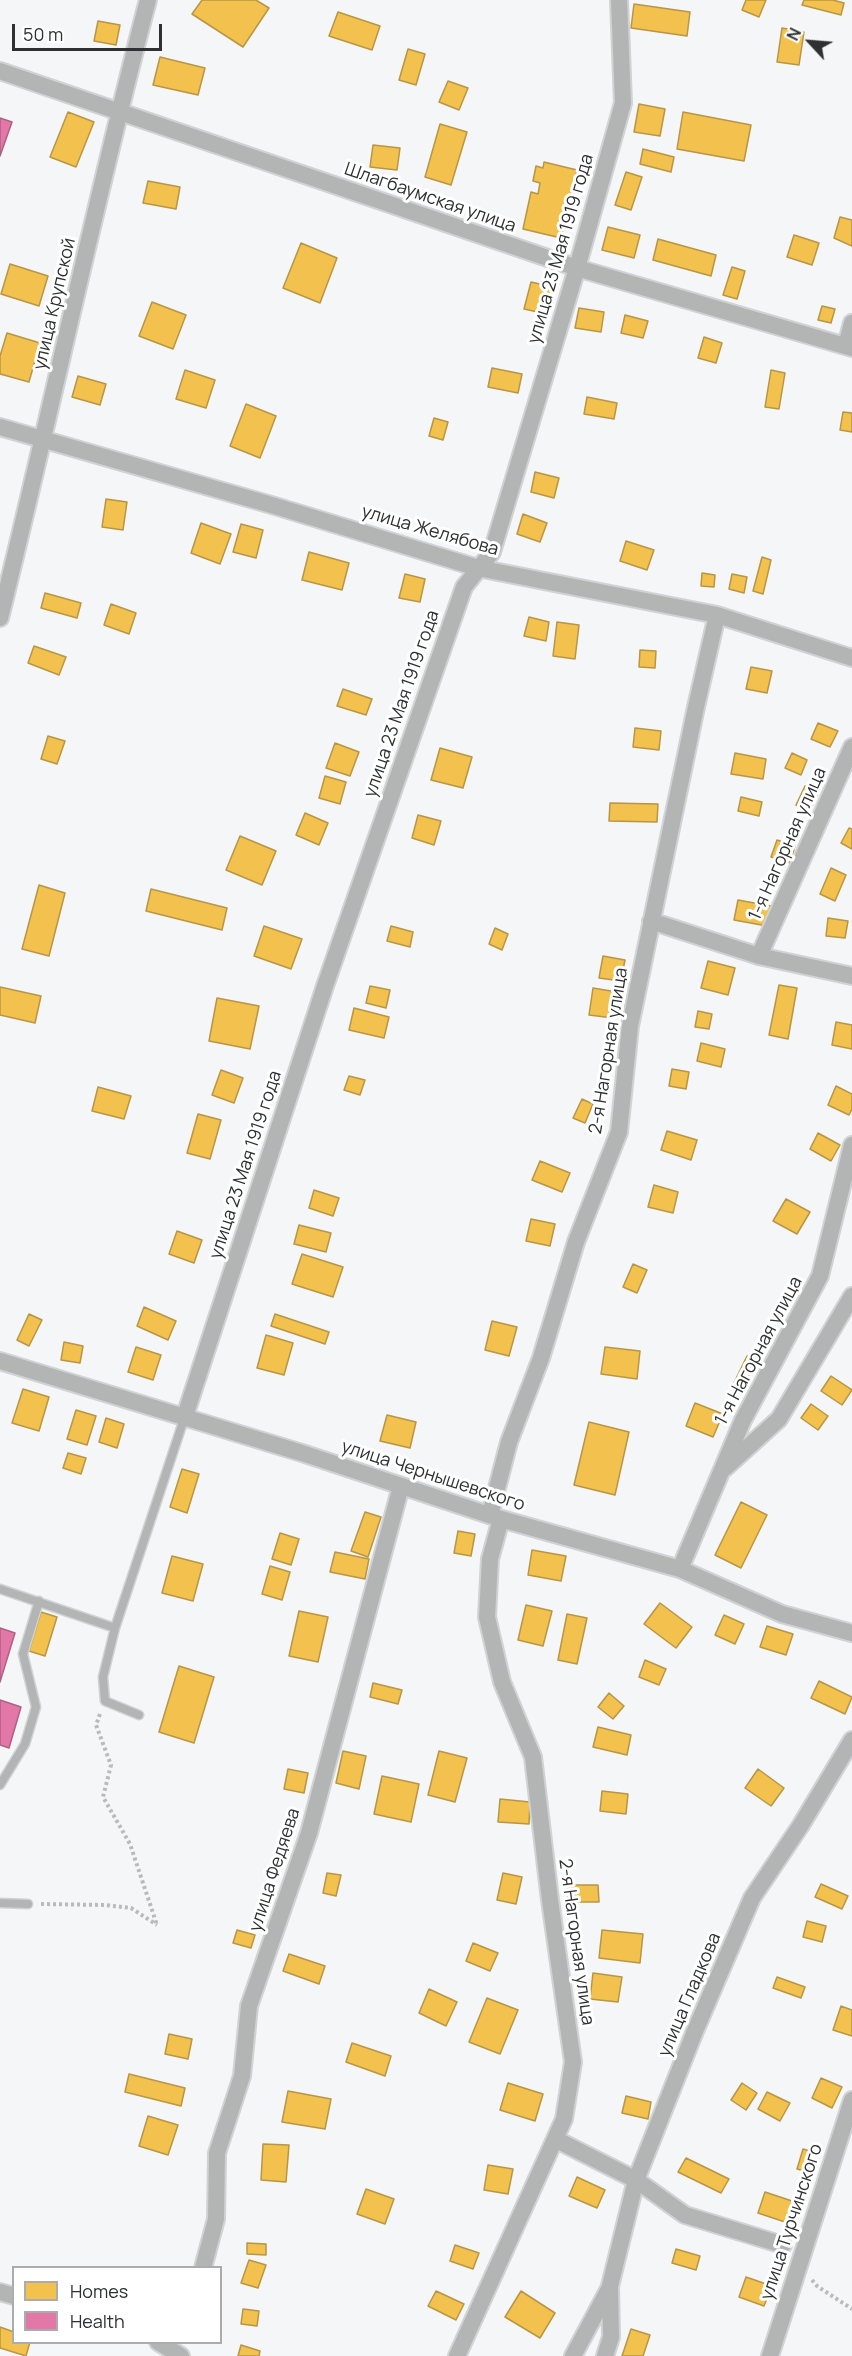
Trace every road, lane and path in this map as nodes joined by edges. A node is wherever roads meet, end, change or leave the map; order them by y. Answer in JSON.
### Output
{"nodes":[{"id":1,"x":147,"y":0,"type":"edge"},
{"id":2,"x":619,"y":0,"type":"edge"},
{"id":3,"x":0,"y":71,"type":"edge"},
{"id":4,"x":118,"y":112,"type":"junction"},
{"id":5,"x":577,"y":268,"type":"junction"},
{"id":6,"x":852,"y":323,"type":"edge"},
{"id":7,"x":849,"y":347,"type":"edge"},
{"id":8,"x":0,"y":427,"type":"edge"},
{"id":9,"x":44,"y":440,"type":"junction"},
{"id":10,"x":478,"y":568,"type":"junction"},
{"id":11,"x":717,"y":615,"type":"junction"},
{"id":12,"x":0,"y":618,"type":"edge"},
{"id":13,"x":852,"y":658,"type":"edge"},
{"id":14,"x":852,"y":747,"type":"edge"},
{"id":15,"x":651,"y":921,"type":"junction"},
{"id":16,"x":759,"y":956,"type":"junction"},
{"id":17,"x":852,"y":976,"type":"edge"},
{"id":18,"x":852,"y":1145,"type":"edge"},
{"id":19,"x":852,"y":1296,"type":"edge"},
{"id":20,"x":0,"y":1361,"type":"edge"},
{"id":21,"x":184,"y":1419,"type":"junction"},
{"id":22,"x":722,"y":1471,"type":"junction"},
{"id":23,"x":401,"y":1486,"type":"junction"},
{"id":24,"x":495,"y":1517,"type":"junction"},
{"id":25,"x":680,"y":1569,"type":"junction"},
{"id":26,"x":0,"y":1589,"type":"edge"},
{"id":27,"x":39,"y":1601,"type":"junction"},
{"id":28,"x":115,"y":1628,"type":"junction"},
{"id":29,"x":852,"y":1633,"type":"edge"},
{"id":30,"x":139,"y":1715,"type":"dead end"},
{"id":31,"x":96,"y":1725,"type":"dead end"},
{"id":32,"x":852,"y":1740,"type":"edge"},
{"id":33,"x":0,"y":1785,"type":"edge"},
{"id":34,"x":0,"y":1903,"type":"edge"},
{"id":35,"x":28,"y":1904,"type":"joint"},
{"id":36,"x":852,"y":2100,"type":"edge"},
{"id":37,"x":555,"y":2139,"type":"junction"},
{"id":38,"x":636,"y":2180,"type":"junction"},
{"id":39,"x":783,"y":2245,"type":"dead end"},
{"id":40,"x":204,"y":2266,"type":"edge"},
{"id":41,"x":610,"y":2286,"type":"junction"},
{"id":42,"x":164,"y":2344,"type":"edge"},
{"id":43,"x":181,"y":2356,"type":"edge"},
{"id":44,"x":456,"y":2356,"type":"edge"},
{"id":45,"x":573,"y":2356,"type":"edge"},
{"id":46,"x":605,"y":2356,"type":"edge"},
{"id":47,"x":770,"y":2356,"type":"edge"}],
"edges":[{"from":1,"to":4,"type":"street","name":"улица Крупской"},
{"from":2,"to":5,"type":"street","name":"улица 23 Мая 1919 года"},
{"from":3,"to":4,"type":"street","name":"Шлагбаумская улица"},
{"from":4,"to":5,"type":"street","name":"Шлагбаумская улица"},
{"from":4,"to":9,"type":"street","name":"улица Крупской"},
{"from":5,"to":7,"type":"street","name":"Шлагбаумская улица"},
{"from":5,"to":10,"type":"street","name":"улица 23 Мая 1919 года"},
{"from":6,"to":7,"type":"street"},
{"from":8,"to":9,"type":"street","name":"улица Желябова"},
{"from":9,"to":10,"type":"street","name":"улица Желябова"},
{"from":9,"to":12,"type":"street","name":"улица Крупской"},
{"from":10,"to":11,"type":"street","name":"улица Желябова"},
{"from":10,"to":21,"type":"street","name":"улица 23 Мая 1919 года"},
{"from":11,"to":13,"type":"street","name":"улица Желябова"},
{"from":11,"to":15,"type":"street","name":"2-я Нагорная улица"},
{"from":14,"to":16,"type":"street","name":"1-я Нагорная улица"},
{"from":15,"to":16,"type":"street"},
{"from":15,"to":24,"type":"street","name":"2-я Нагорная улица"},
{"from":16,"to":17,"type":"street"},
{"from":18,"to":22,"type":"street","name":"1-я Нагорная улица"},
{"from":19,"to":22,"type":"street"},
{"from":20,"to":21,"type":"street","name":"улица Чернышевского"},
{"from":21,"to":23,"type":"street","name":"улица Чернышевского"},
{"from":21,"to":28,"type":"lane"},
{"from":22,"to":25,"type":"street","name":"1-я Нагорная улица"},
{"from":23,"to":24,"type":"street","name":"улица Чернышевского"},
{"from":23,"to":40,"type":"street","name":"улица Федяева"},
{"from":24,"to":25,"type":"street","name":"улица Чернышевского"},
{"from":24,"to":37,"type":"street","name":"2-я Нагорная улица"},
{"from":25,"to":29,"type":"street","name":"улица Чернышевского"},
{"from":26,"to":27,"type":"lane"},
{"from":27,"to":28,"type":"lane"},
{"from":27,"to":33,"type":"lane"},
{"from":28,"to":30,"type":"lane"},
{"from":31,"to":35,"type":"path"},
{"from":32,"to":38,"type":"street","name":"улица Гладкова"},
{"from":34,"to":35,"type":"lane"},
{"from":36,"to":47,"type":"street","name":"улица Турчинского"},
{"from":37,"to":38,"type":"street"},
{"from":37,"to":44,"type":"street","name":"2-я Нагорная улица"},
{"from":38,"to":39,"type":"street"},
{"from":38,"to":41,"type":"street","name":"улица Гладкова"},
{"from":41,"to":45,"type":"street","name":"улица Гладкова"},
{"from":41,"to":46,"type":"street","name":"улица Гладкова"},
{"from":42,"to":43,"type":"street"}]}
